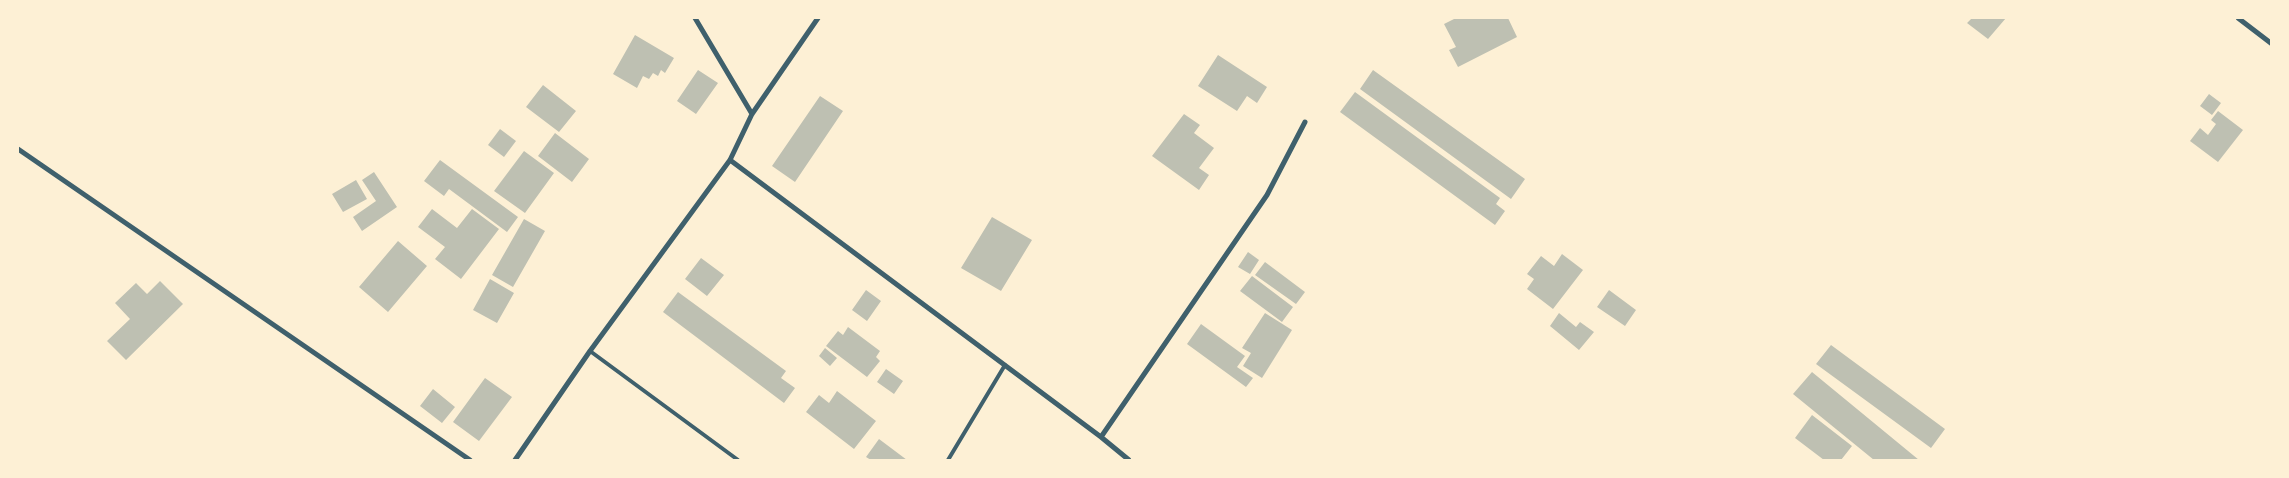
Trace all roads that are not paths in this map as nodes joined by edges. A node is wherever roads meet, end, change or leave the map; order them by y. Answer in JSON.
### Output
{"nodes":[{"id":1,"x":695,"y":18,"type":"edge"},
{"id":2,"x":818,"y":18,"type":"edge"},
{"id":3,"x":2238,"y":18,"type":"edge"},
{"id":4,"x":2272,"y":44,"type":"edge"},
{"id":5,"x":752,"y":114,"type":"junction"},
{"id":6,"x":1305,"y":122,"type":"dead end"},
{"id":7,"x":18,"y":150,"type":"edge"},
{"id":8,"x":730,"y":160,"type":"junction"},
{"id":9,"x":590,"y":351,"type":"junction"},
{"id":10,"x":1005,"y":365,"type":"junction"},
{"id":11,"x":1101,"y":437,"type":"junction"},
{"id":12,"x":470,"y":460,"type":"edge"},
{"id":13,"x":516,"y":460,"type":"edge"},
{"id":14,"x":738,"y":460,"type":"edge"},
{"id":15,"x":948,"y":460,"type":"edge"},
{"id":16,"x":1129,"y":460,"type":"edge"}],
"edges":[{"from":1,"to":5,"type":"street"},
{"from":2,"to":5,"type":"street"},
{"from":3,"to":4,"type":"street"},
{"from":5,"to":8,"type":"street"},
{"from":6,"to":11,"type":"street"},
{"from":7,"to":12,"type":"street"},
{"from":8,"to":9,"type":"street"},
{"from":8,"to":10,"type":"street"},
{"from":9,"to":13,"type":"street"},
{"from":9,"to":14,"type":"lane"},
{"from":10,"to":11,"type":"street"},
{"from":10,"to":15,"type":"lane"},
{"from":11,"to":16,"type":"street"}]}
